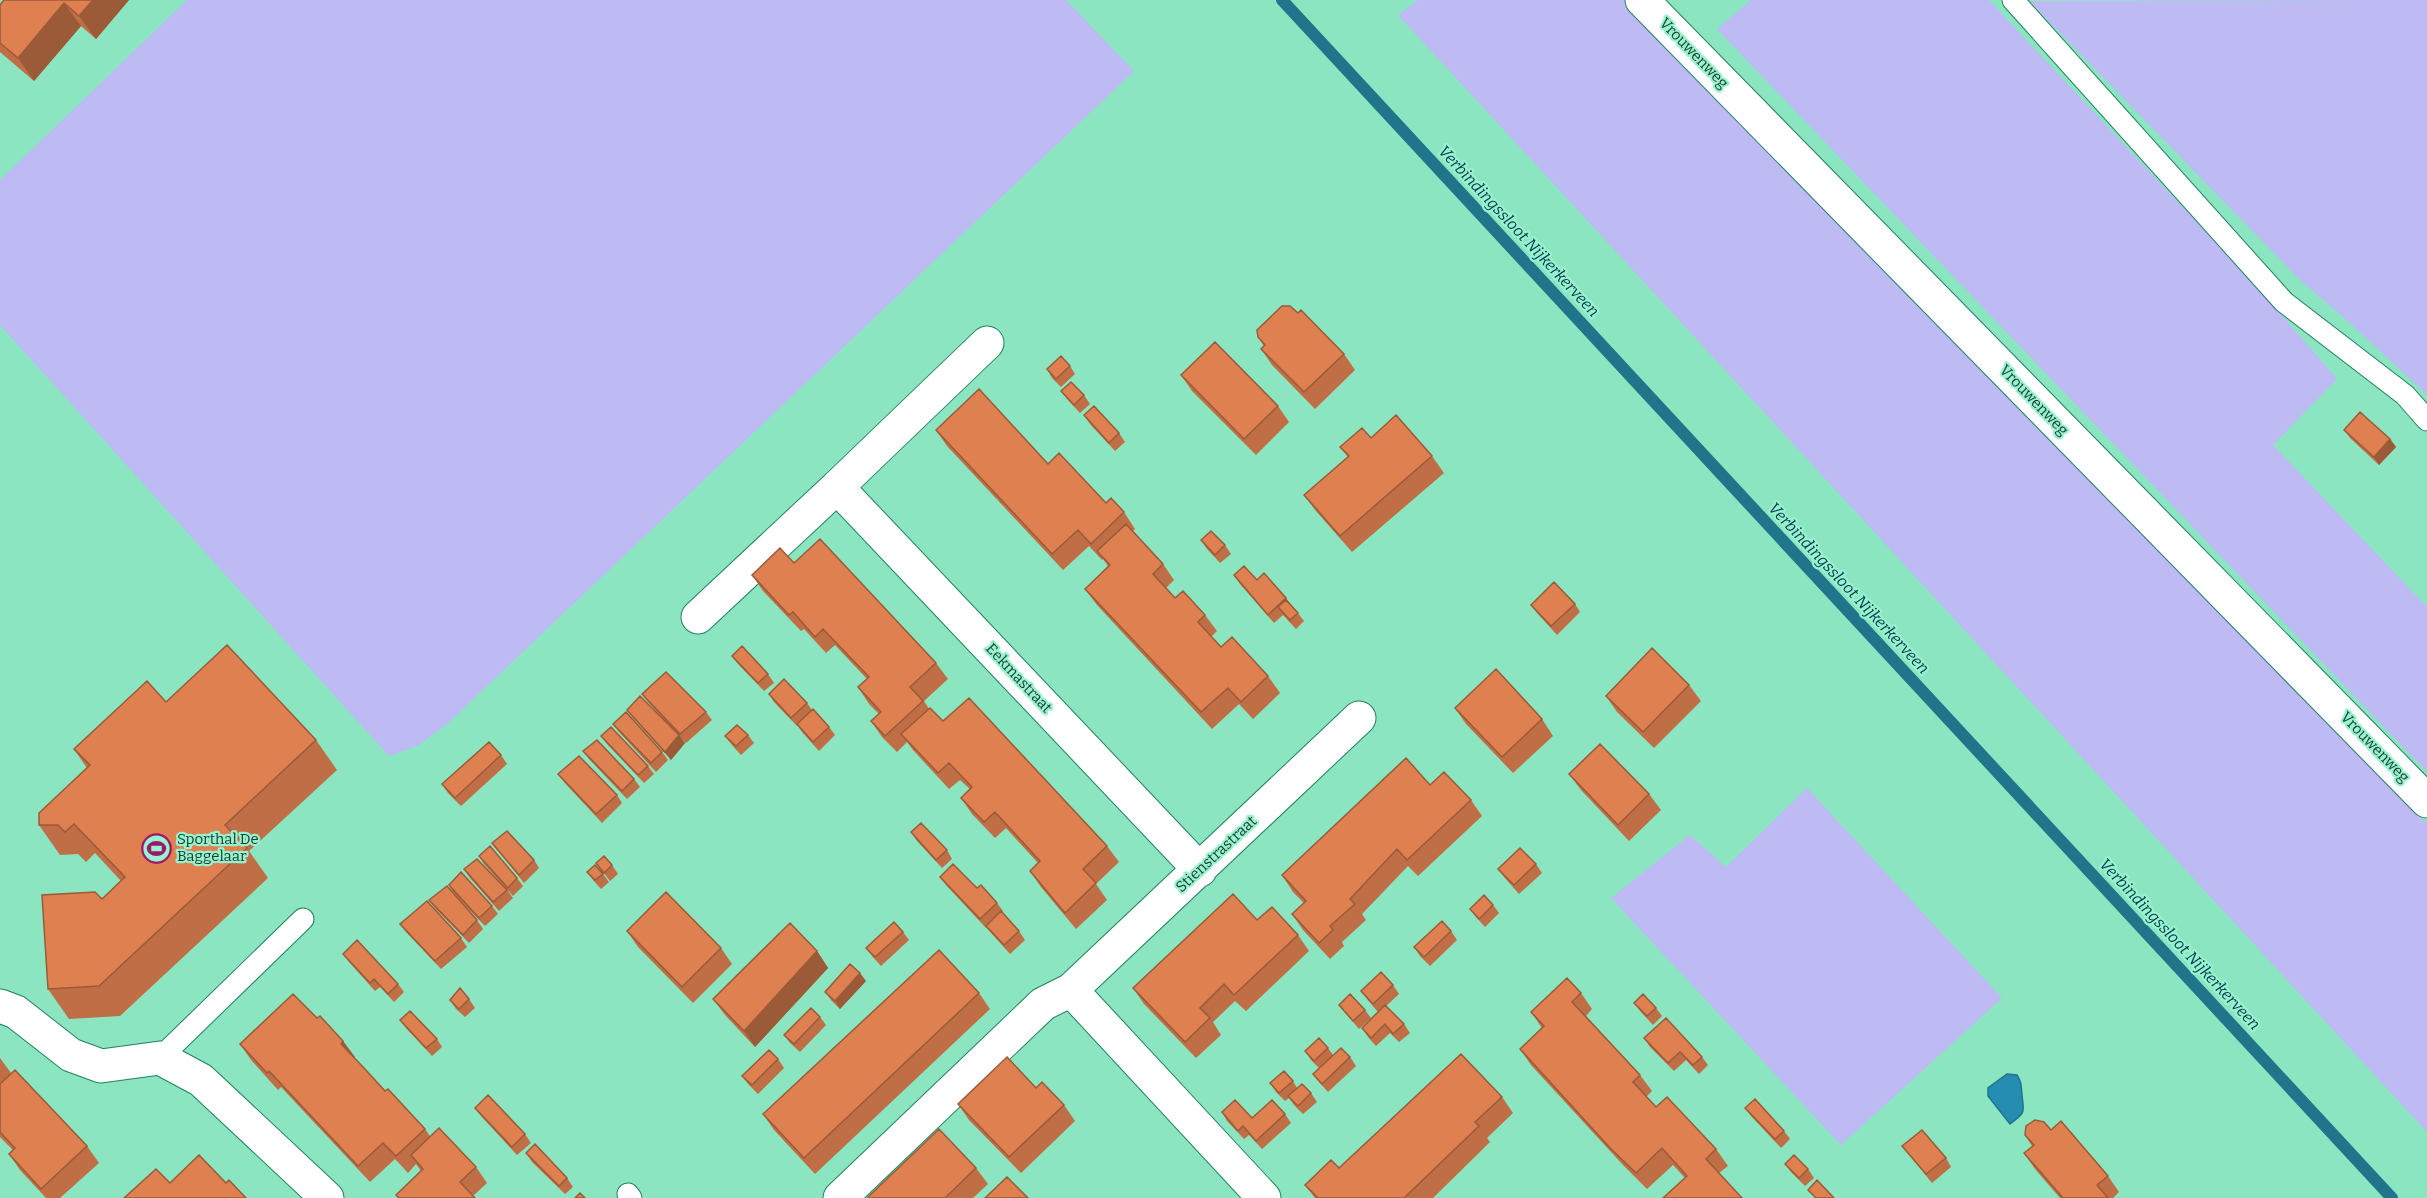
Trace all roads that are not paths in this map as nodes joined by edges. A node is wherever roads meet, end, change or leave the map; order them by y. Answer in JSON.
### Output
{"nodes":[{"id":1,"x":1642,"y":0,"type":"edge"},
{"id":2,"x":2013,"y":0,"type":"edge"},
{"id":3,"x":987,"y":343,"type":"dead end"},
{"id":4,"x":2427,"y":420,"type":"edge"},
{"id":5,"x":837,"y":487,"type":"junction"},
{"id":6,"x":699,"y":617,"type":"dead end"},
{"id":7,"x":1359,"y":718,"type":"dead end"},
{"id":8,"x":2427,"y":801,"type":"edge"},
{"id":9,"x":1200,"y":870,"type":"junction"},
{"id":10,"x":303,"y":919,"type":"dead end"},
{"id":11,"x":1071,"y":990,"type":"junction"},
{"id":12,"x":0,"y":1006,"type":"edge"},
{"id":13,"x":160,"y":1058,"type":"junction"},
{"id":14,"x":327,"y":1198,"type":"edge"},
{"id":15,"x":840,"y":1198,"type":"edge"},
{"id":16,"x":1264,"y":1198,"type":"edge"}],
"edges":[{"from":1,"to":8,"type":"street","name":"Vrouwenweg"},
{"from":2,"to":4,"type":"lane"},
{"from":3,"to":5,"type":"street"},
{"from":5,"to":6,"type":"street"},
{"from":5,"to":9,"type":"street","name":"Eekmastraat"},
{"from":7,"to":9,"type":"street","name":"Stienstrastraat"},
{"from":9,"to":11,"type":"street","name":"Stienstrastraat"},
{"from":10,"to":13,"type":"lane"},
{"from":11,"to":15,"type":"street","name":"Stienstrastraat"},
{"from":11,"to":16,"type":"street"},
{"from":12,"to":13,"type":"street"},
{"from":13,"to":14,"type":"street"}]}
